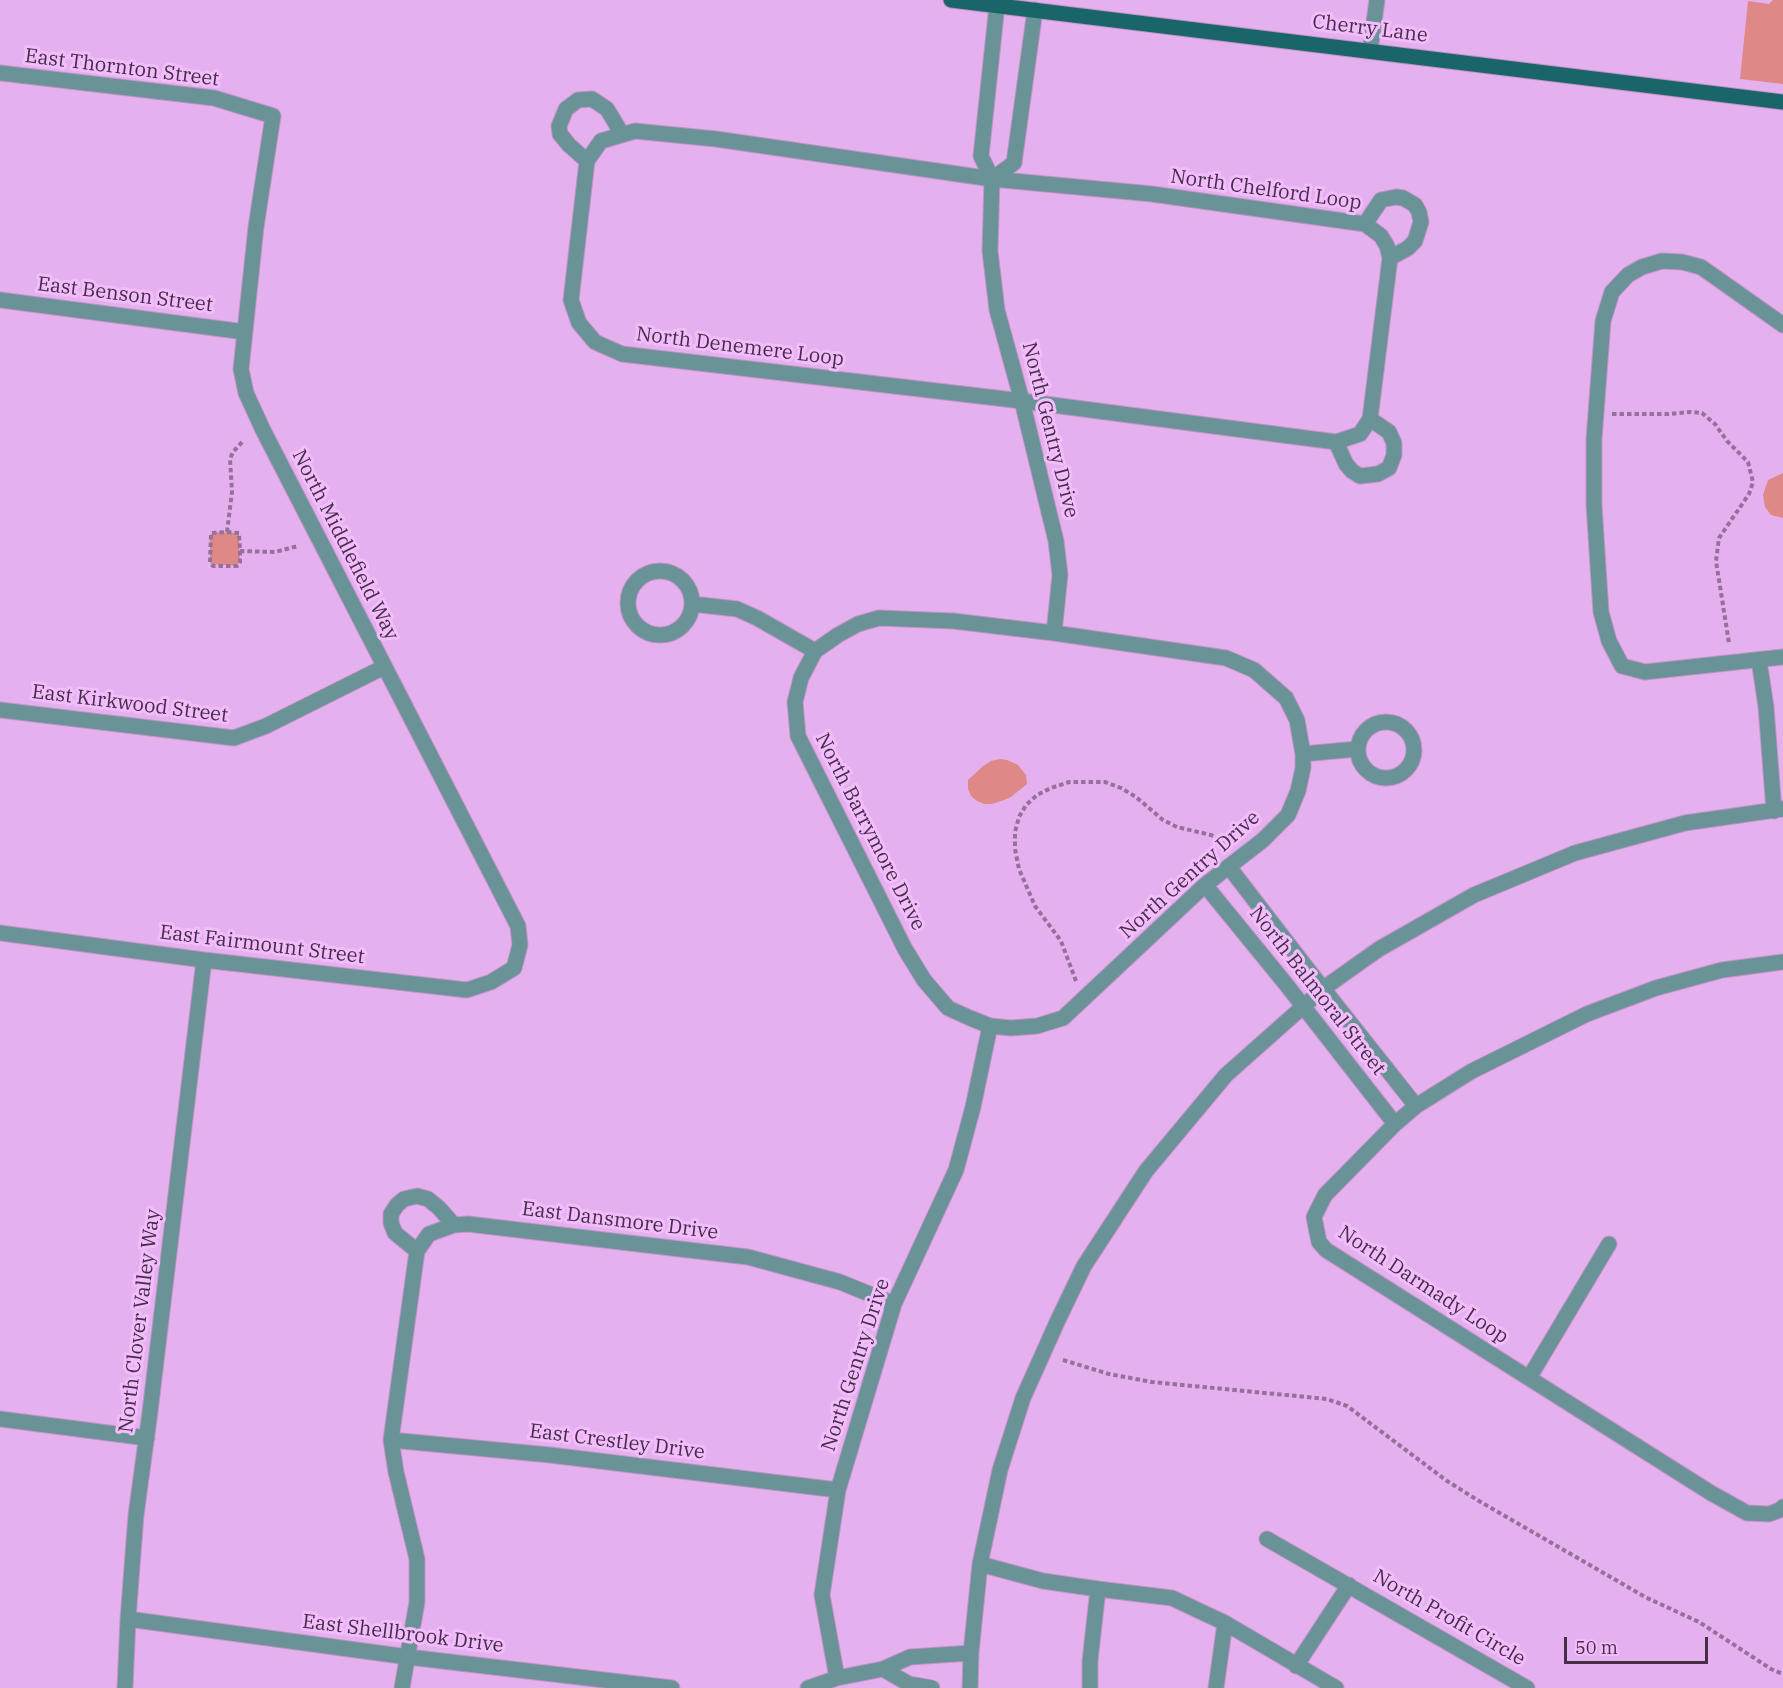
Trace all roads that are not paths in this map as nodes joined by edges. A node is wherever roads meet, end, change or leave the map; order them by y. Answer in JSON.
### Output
{"nodes":[{"id":1,"x":951,"y":0,"type":"edge"},
{"id":2,"x":1377,"y":0,"type":"edge"},
{"id":3,"x":997,"y":5,"type":"junction"},
{"id":4,"x":1035,"y":10,"type":"junction"},
{"id":5,"x":1370,"y":51,"type":"junction"},
{"id":6,"x":0,"y":74,"type":"edge"},
{"id":7,"x":1783,"y":102,"type":"edge"},
{"id":8,"x":273,"y":116,"type":"joint"},
{"id":9,"x":622,"y":134,"type":"junction"},
{"id":10,"x":588,"y":160,"type":"junction"},
{"id":11,"x":992,"y":179,"type":"junction"},
{"id":12,"x":1365,"y":224,"type":"junction"},
{"id":13,"x":1390,"y":258,"type":"junction"},
{"id":14,"x":0,"y":300,"type":"edge"},
{"id":15,"x":1783,"y":325,"type":"edge"},
{"id":16,"x":245,"y":332,"type":"junction"},
{"id":17,"x":1022,"y":401,"type":"junction"},
{"id":18,"x":1370,"y":419,"type":"junction"},
{"id":19,"x":1336,"y":442,"type":"junction"},
{"id":20,"x":692,"y":604,"type":"junction"},
{"id":21,"x":1054,"y":633,"type":"junction"},
{"id":22,"x":815,"y":651,"type":"junction"},
{"id":23,"x":1783,"y":657,"type":"edge"},
{"id":24,"x":1759,"y":660,"type":"junction"},
{"id":25,"x":384,"y":667,"type":"junction"},
{"id":26,"x":0,"y":710,"type":"edge"},
{"id":27,"x":1357,"y":749,"type":"dead end"},
{"id":28,"x":1303,"y":754,"type":"junction"},
{"id":29,"x":1778,"y":810,"type":"edge"},
{"id":30,"x":1229,"y":867,"type":"junction"},
{"id":31,"x":1205,"y":885,"type":"junction"},
{"id":32,"x":0,"y":933,"type":"edge"},
{"id":33,"x":204,"y":960,"type":"junction"},
{"id":34,"x":1783,"y":962,"type":"edge"},
{"id":35,"x":514,"y":968,"type":"joint"},
{"id":36,"x":1324,"y":988,"type":"junction"},
{"id":37,"x":1303,"y":1005,"type":"junction"},
{"id":38,"x":990,"y":1026,"type":"junction"},
{"id":39,"x":1416,"y":1106,"type":"junction"},
{"id":40,"x":1395,"y":1124,"type":"junction"},
{"id":41,"x":454,"y":1225,"type":"junction"},
{"id":42,"x":1609,"y":1244,"type":"dead end"},
{"id":43,"x":417,"y":1251,"type":"junction"},
{"id":44,"x":894,"y":1304,"type":"junction"},
{"id":45,"x":1529,"y":1378,"type":"junction"},
{"id":46,"x":0,"y":1419,"type":"edge"},
{"id":47,"x":147,"y":1438,"type":"junction"},
{"id":48,"x":391,"y":1440,"type":"junction"},
{"id":49,"x":838,"y":1490,"type":"junction"},
{"id":50,"x":1783,"y":1507,"type":"edge"},
{"id":51,"x":1267,"y":1539,"type":"dead end"},
{"id":52,"x":980,"y":1564,"type":"junction"},
{"id":53,"x":1349,"y":1585,"type":"junction"},
{"id":54,"x":1098,"y":1589,"type":"junction"},
{"id":55,"x":128,"y":1619,"type":"junction"},
{"id":56,"x":1225,"y":1623,"type":"junction"},
{"id":57,"x":971,"y":1653,"type":"junction"},
{"id":58,"x":408,"y":1658,"type":"junction"},
{"id":59,"x":1296,"y":1665,"type":"junction"},
{"id":60,"x":883,"y":1669,"type":"junction"},
{"id":61,"x":837,"y":1678,"type":"junction"},
{"id":62,"x":125,"y":1688,"type":"edge"},
{"id":63,"x":402,"y":1688,"type":"edge"},
{"id":64,"x":672,"y":1688,"type":"edge"},
{"id":65,"x":808,"y":1688,"type":"edge"},
{"id":66,"x":932,"y":1688,"type":"edge"},
{"id":67,"x":970,"y":1688,"type":"edge"},
{"id":68,"x":1090,"y":1688,"type":"edge"},
{"id":69,"x":1216,"y":1688,"type":"edge"},
{"id":70,"x":1336,"y":1688,"type":"edge"},
{"id":71,"x":1527,"y":1688,"type":"edge"}],
"edges":[{"from":1,"to":3,"type":"main road","name":"Cherry Lane"},
{"from":2,"to":5,"type":"street"},
{"from":3,"to":4,"type":"main road","name":"Cherry Lane"},
{"from":3,"to":11,"type":"street","name":"North Gentry Drive"},
{"from":4,"to":5,"type":"main road","name":"Cherry Lane"},
{"from":4,"to":11,"type":"street"},
{"from":5,"to":7,"type":"main road","name":"Cherry Lane"},
{"from":6,"to":8,"type":"street","name":"East Thornton Street"},
{"from":8,"to":16,"type":"street","name":"North Middlefield Way"},
{"from":9,"to":10,"type":"street"},
{"from":9,"to":10,"type":"street"},
{"from":9,"to":11,"type":"street"},
{"from":10,"to":17,"type":"street","name":"North Denemere Loop"},
{"from":11,"to":12,"type":"street","name":"North Chelford Loop"},
{"from":11,"to":17,"type":"street","name":"North Gentry Drive"},
{"from":12,"to":13,"type":"street","name":"North Chelford Loop"},
{"from":12,"to":13,"type":"street"},
{"from":13,"to":18,"type":"street"},
{"from":14,"to":16,"type":"street","name":"East Benson Street"},
{"from":15,"to":24,"type":"street"},
{"from":16,"to":25,"type":"street","name":"North Middlefield Way"},
{"from":17,"to":19,"type":"street"},
{"from":17,"to":21,"type":"street","name":"North Gentry Drive"},
{"from":18,"to":19,"type":"street"},
{"from":18,"to":19,"type":"street"},
{"from":20,"to":20,"type":"street"},
{"from":20,"to":22,"type":"street"},
{"from":21,"to":22,"type":"street","name":"North Barrymore Drive"},
{"from":21,"to":28,"type":"street","name":"North Gentry Drive"},
{"from":22,"to":38,"type":"street","name":"North Barrymore Drive"},
{"from":23,"to":24,"type":"street"},
{"from":24,"to":29,"type":"street"},
{"from":25,"to":26,"type":"street","name":"East Kirkwood Street"},
{"from":25,"to":35,"type":"street","name":"North Middlefield Way"},
{"from":27,"to":28,"type":"street"},
{"from":28,"to":30,"type":"street","name":"North Gentry Drive"},
{"from":29,"to":36,"type":"street"},
{"from":30,"to":31,"type":"street","name":"North Gentry Drive"},
{"from":30,"to":36,"type":"street","name":"North Balmoral Street"},
{"from":31,"to":37,"type":"street","name":"North Balmoral Street"},
{"from":31,"to":38,"type":"street","name":"North Gentry Drive"},
{"from":32,"to":33,"type":"street","name":"East Fairmount Street"},
{"from":33,"to":35,"type":"street","name":"East Fairmount Street"},
{"from":33,"to":47,"type":"street","name":"North Clover Valley Way"},
{"from":34,"to":39,"type":"street","name":"North Darmady Loop"},
{"from":36,"to":37,"type":"street"},
{"from":36,"to":39,"type":"street","name":"North Balmoral Street"},
{"from":37,"to":40,"type":"street","name":"North Balmoral Street"},
{"from":37,"to":52,"type":"street"},
{"from":38,"to":44,"type":"street","name":"North Gentry Drive"},
{"from":39,"to":40,"type":"street","name":"North Darmady Loop"},
{"from":40,"to":45,"type":"street","name":"North Darmady Loop"},
{"from":41,"to":43,"type":"street","name":"East Dansmore Drive"},
{"from":41,"to":43,"type":"street"},
{"from":41,"to":44,"type":"street","name":"East Dansmore Drive"},
{"from":42,"to":45,"type":"street"},
{"from":43,"to":48,"type":"street"},
{"from":44,"to":49,"type":"street","name":"North Gentry Drive"},
{"from":45,"to":50,"type":"street","name":"North Darmady Loop"},
{"from":46,"to":47,"type":"street"},
{"from":47,"to":55,"type":"street","name":"North Clover Valley Way"},
{"from":48,"to":49,"type":"street","name":"East Crestley Drive"},
{"from":48,"to":58,"type":"street"},
{"from":49,"to":61,"type":"street","name":"North Gentry Drive"},
{"from":51,"to":53,"type":"street","name":"North Profit Circle"},
{"from":52,"to":54,"type":"street"},
{"from":52,"to":57,"type":"street"},
{"from":53,"to":59,"type":"street","name":"North Profit Circle"},
{"from":53,"to":71,"type":"street","name":"North Profit Circle"},
{"from":54,"to":56,"type":"street"},
{"from":54,"to":68,"type":"street"},
{"from":55,"to":58,"type":"street","name":"East Shellbrook Drive"},
{"from":55,"to":62,"type":"street","name":"North Clover Valley Way"},
{"from":56,"to":59,"type":"street"},
{"from":56,"to":69,"type":"street"},
{"from":57,"to":60,"type":"street"},
{"from":57,"to":67,"type":"street"},
{"from":58,"to":63,"type":"street"},
{"from":58,"to":64,"type":"street","name":"East Shellbrook Drive"},
{"from":59,"to":70,"type":"street"},
{"from":60,"to":61,"type":"street"},
{"from":60,"to":66,"type":"street"},
{"from":61,"to":65,"type":"street"}]}
